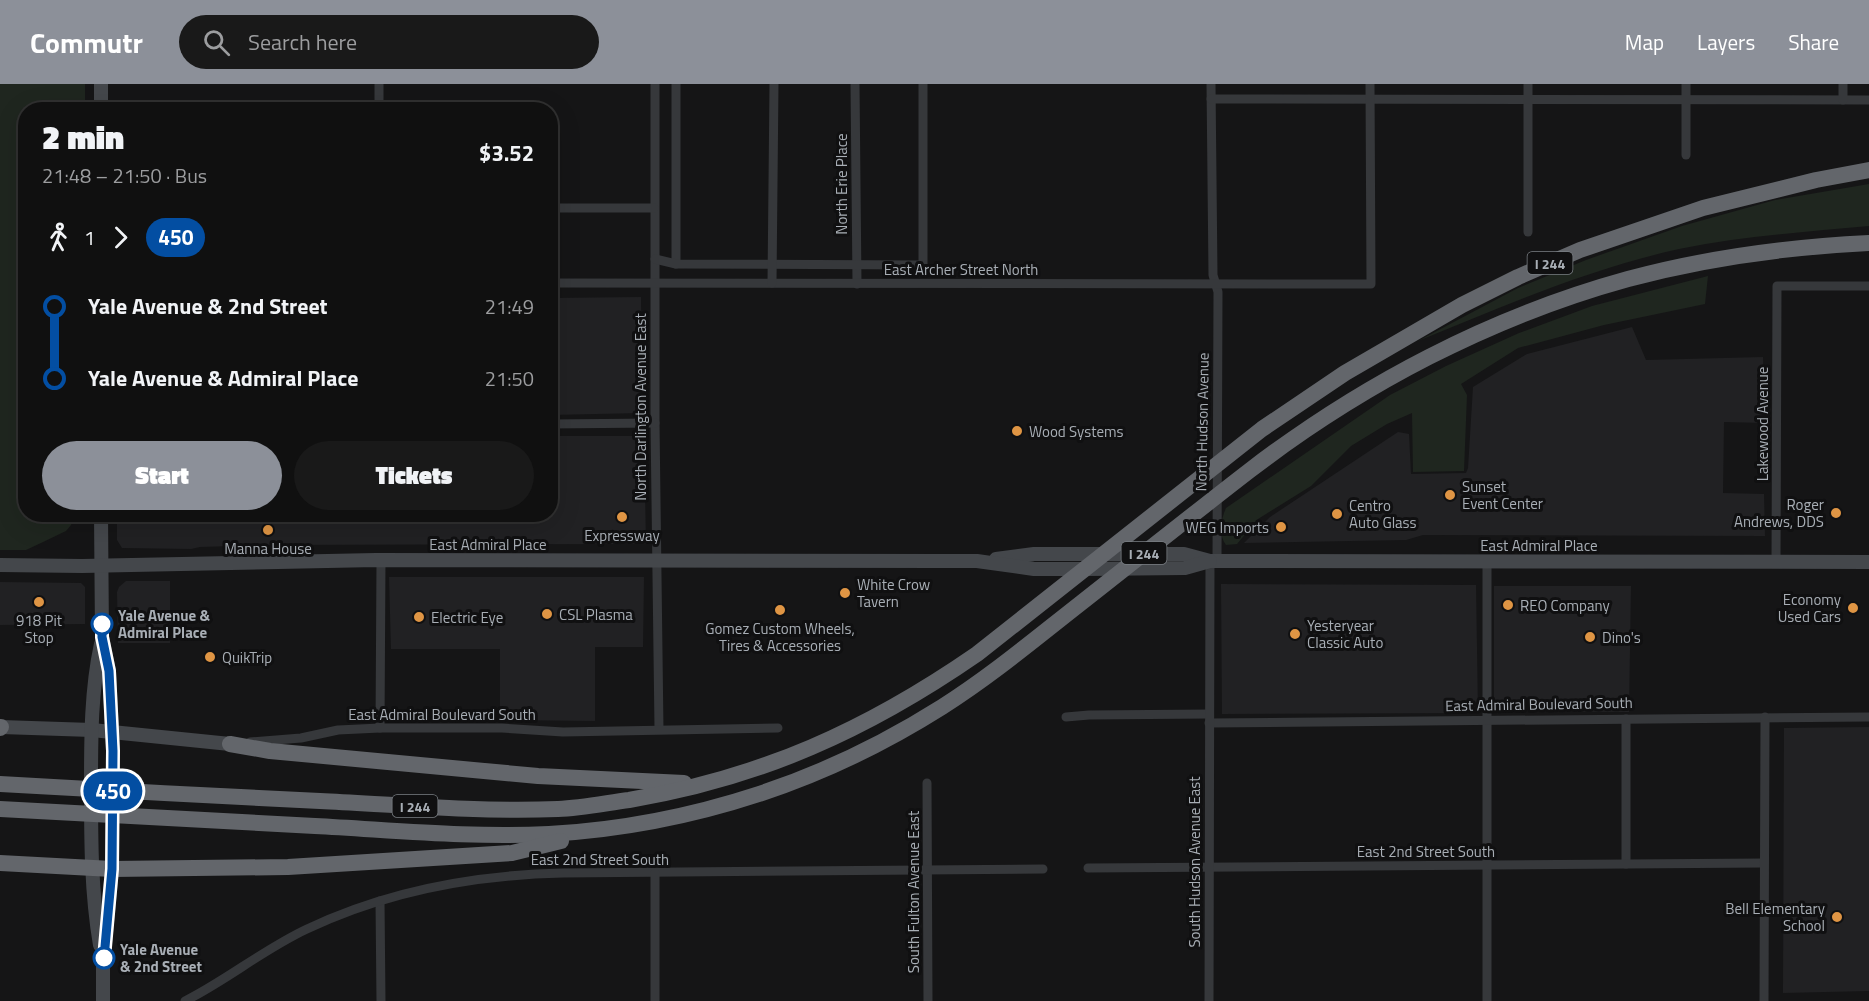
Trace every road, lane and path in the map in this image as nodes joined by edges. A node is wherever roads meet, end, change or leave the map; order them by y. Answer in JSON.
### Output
{"nodes":[{"id":1,"x":101,"y":84,"type":"edge"},
{"id":2,"x":379,"y":84,"type":"edge"},
{"id":3,"x":655,"y":84,"type":"edge"},
{"id":4,"x":676,"y":84,"type":"edge"},
{"id":5,"x":774,"y":84,"type":"edge"},
{"id":6,"x":855,"y":84,"type":"edge"},
{"id":7,"x":923,"y":84,"type":"edge"},
{"id":8,"x":1211,"y":84,"type":"edge"},
{"id":9,"x":1370,"y":84,"type":"edge"},
{"id":10,"x":1528,"y":84,"type":"edge"},
{"id":11,"x":1686,"y":84,"type":"edge"},
{"id":12,"x":1843,"y":84,"type":"edge"},
{"id":13,"x":1212,"y":99,"type":"junction"},
{"id":14,"x":1370,"y":99,"type":"junction"},
{"id":15,"x":1686,"y":100,"type":"junction"},
{"id":16,"x":1843,"y":100,"type":"junction"},
{"id":17,"x":1869,"y":100,"type":"edge"},
{"id":18,"x":1528,"y":101,"type":"junction"},
{"id":19,"x":101,"y":102,"type":"edge"},
{"id":20,"x":379,"y":102,"type":"edge"},
{"id":21,"x":1686,"y":155,"type":"dead end"},
{"id":22,"x":1869,"y":170,"type":"edge"},
{"id":23,"x":558,"y":208,"type":"edge"},
{"id":24,"x":654,"y":208,"type":"junction"},
{"id":25,"x":1528,"y":232,"type":"dead end"},
{"id":26,"x":1869,"y":243,"type":"edge"},
{"id":27,"x":655,"y":259,"type":"junction"},
{"id":28,"x":676,"y":264,"type":"junction"},
{"id":29,"x":772,"y":264,"type":"junction"},
{"id":30,"x":856,"y":266,"type":"junction"},
{"id":31,"x":558,"y":283,"type":"edge"},
{"id":32,"x":655,"y":283,"type":"junction"},
{"id":33,"x":772,"y":284,"type":"junction"},
{"id":34,"x":857,"y":284,"type":"junction"},
{"id":35,"x":1215,"y":284,"type":"junction"},
{"id":36,"x":1869,"y":285,"type":"edge"},
{"id":37,"x":654,"y":423,"type":"junction"},
{"id":38,"x":558,"y":424,"type":"edge"},
{"id":39,"x":101,"y":522,"type":"edge"},
{"id":40,"x":381,"y":560,"type":"junction"},
{"id":41,"x":656,"y":560,"type":"junction"},
{"id":42,"x":1213,"y":561,"type":"junction"},
{"id":43,"x":1487,"y":561,"type":"junction"},
{"id":44,"x":1776,"y":562,"type":"junction"},
{"id":45,"x":1869,"y":562,"type":"edge"},
{"id":46,"x":0,"y":565,"type":"edge"},
{"id":47,"x":101,"y":565,"type":"junction"},
{"id":48,"x":102,"y":637,"type":"junction"},
{"id":49,"x":1066,"y":717,"type":"dead end"},
{"id":50,"x":1765,"y":717,"type":"junction"},
{"id":51,"x":1869,"y":717,"type":"edge"},
{"id":52,"x":1209,"y":718,"type":"junction"},
{"id":53,"x":1626,"y":719,"type":"junction"},
{"id":54,"x":1487,"y":721,"type":"junction"},
{"id":55,"x":0,"y":728,"type":"edge"},
{"id":56,"x":380,"y":728,"type":"junction"},
{"id":57,"x":778,"y":728,"type":"dead end"},
{"id":58,"x":659,"y":729,"type":"junction"},
{"id":59,"x":92,"y":730,"type":"junction"},
{"id":60,"x":112,"y":732,"type":"junction"},
{"id":61,"x":230,"y":744,"type":"junction"},
{"id":62,"x":927,"y":783,"type":"dead end"},
{"id":63,"x":0,"y":784,"type":"edge"},
{"id":64,"x":706,"y":784,"type":"junction"},
{"id":65,"x":0,"y":809,"type":"edge"},
{"id":66,"x":632,"y":824,"type":"junction"},
{"id":67,"x":0,"y":863,"type":"edge"},
{"id":68,"x":1764,"y":863,"type":"junction"},
{"id":69,"x":1626,"y":864,"type":"junction"},
{"id":70,"x":1487,"y":866,"type":"junction"},
{"id":71,"x":91,"y":868,"type":"junction"},
{"id":72,"x":1088,"y":868,"type":"dead end"},
{"id":73,"x":1209,"y":868,"type":"junction"},
{"id":74,"x":112,"y":869,"type":"junction"},
{"id":75,"x":1043,"y":869,"type":"dead end"},
{"id":76,"x":928,"y":870,"type":"junction"},
{"id":77,"x":655,"y":873,"type":"junction"},
{"id":78,"x":380,"y":901,"type":"junction"},
{"id":79,"x":103,"y":964,"type":"junction"},
{"id":80,"x":103,"y":1001,"type":"edge"},
{"id":81,"x":185,"y":1001,"type":"edge"},
{"id":82,"x":381,"y":1001,"type":"edge"},
{"id":83,"x":655,"y":1001,"type":"edge"},
{"id":84,"x":928,"y":1001,"type":"edge"},
{"id":85,"x":1209,"y":1001,"type":"edge"},
{"id":86,"x":1487,"y":1001,"type":"edge"},
{"id":87,"x":1764,"y":1001,"type":"edge"}],
"edges":[{"from":1,"to":19,"type":"main road"},
{"from":2,"to":20,"type":"street"},
{"from":3,"to":24,"type":"street","name":"North Darlington Avenue East"},
{"from":4,"to":28,"type":"street"},
{"from":5,"to":29,"type":"street"},
{"from":6,"to":30,"type":"street","name":"North Erie Place"},
{"from":7,"to":30,"type":"street","name":"East Archer Street North"},
{"from":8,"to":13,"type":"street","name":"North Hudson Avenue"},
{"from":9,"to":14,"type":"street"},
{"from":10,"to":18,"type":"street"},
{"from":11,"to":15,"type":"street"},
{"from":12,"to":16,"type":"street"},
{"from":13,"to":14,"type":"street"},
{"from":13,"to":35,"type":"street","name":"North Hudson Avenue"},
{"from":14,"to":18,"type":"street"},
{"from":14,"to":35,"type":"street","name":"East Archer Street North"},
{"from":15,"to":16,"type":"street"},
{"from":15,"to":18,"type":"street"},
{"from":15,"to":21,"type":"street"},
{"from":16,"to":17,"type":"street"},
{"from":18,"to":25,"type":"street"},
{"from":22,"to":64,"type":"highway","number":"I 244"},
{"from":23,"to":24,"type":"street"},
{"from":24,"to":27,"type":"street","name":"North Darlington Avenue East"},
{"from":26,"to":66,"type":"highway","number":"I 244"},
{"from":27,"to":28,"type":"street","name":"East Archer Street North"},
{"from":27,"to":32,"type":"street","name":"North Darlington Avenue East"},
{"from":28,"to":29,"type":"street","name":"East Archer Street North"},
{"from":29,"to":30,"type":"street","name":"East Archer Street North"},
{"from":29,"to":33,"type":"street"},
{"from":30,"to":34,"type":"street","name":"North Erie Place"},
{"from":31,"to":32,"type":"street","name":"East Archer Street North"},
{"from":32,"to":33,"type":"street","name":"East Archer Street North"},
{"from":32,"to":37,"type":"street","name":"North Darlington Avenue East"},
{"from":33,"to":34,"type":"street","name":"East Archer Street North"},
{"from":34,"to":35,"type":"street","name":"East Archer Street North"},
{"from":35,"to":42,"type":"street","name":"North Hudson Avenue"},
{"from":36,"to":44,"type":"street","name":"Lakewood Avenue"},
{"from":37,"to":38,"type":"street"},
{"from":37,"to":41,"type":"street","name":"North Darlington Avenue East"},
{"from":39,"to":47,"type":"main road"},
{"from":40,"to":41,"type":"main road","name":"East Admiral Place"},
{"from":40,"to":47,"type":"main road","name":"East Admiral Place"},
{"from":40,"to":56,"type":"street"},
{"from":41,"to":42,"type":"main road","name":"East Admiral Place"},
{"from":41,"to":58,"type":"street","name":"North Darlington Avenue East"},
{"from":42,"to":43,"type":"main road","name":"East Admiral Place"},
{"from":42,"to":52,"type":"street","name":"North Hudson Avenue"},
{"from":43,"to":44,"type":"main road","name":"East Admiral Place"},
{"from":43,"to":54,"type":"street"},
{"from":44,"to":45,"type":"main road","name":"East Admiral Place"},
{"from":46,"to":47,"type":"main road","name":"East Admiral Place"},
{"from":47,"to":48,"type":"main road"},
{"from":48,"to":59,"type":"main road"},
{"from":48,"to":60,"type":"main road"},
{"from":49,"to":52,"type":"street","name":"East Admiral Boulevard South"},
{"from":50,"to":51,"type":"street","name":"East Admiral Boulevard South"},
{"from":50,"to":53,"type":"street","name":"East Admiral Boulevard South"},
{"from":50,"to":68,"type":"street"},
{"from":52,"to":54,"type":"street","name":"East Admiral Boulevard South"},
{"from":52,"to":73,"type":"street","name":"South Hudson Avenue East"},
{"from":53,"to":54,"type":"street","name":"East Admiral Boulevard South"},
{"from":53,"to":69,"type":"street"},
{"from":54,"to":70,"type":"street"},
{"from":55,"to":59,"type":"main road","name":"East Admiral Boulevard South"},
{"from":56,"to":58,"type":"street","name":"East Admiral Boulevard South"},
{"from":56,"to":61,"type":"street","name":"East Admiral Boulevard South"},
{"from":57,"to":58,"type":"street","name":"East Admiral Boulevard South"},
{"from":59,"to":60,"type":"main road","name":"East Admiral Boulevard South"},
{"from":59,"to":71,"type":"main road"},
{"from":60,"to":61,"type":"main road","name":"East Admiral Boulevard South"},
{"from":60,"to":74,"type":"main road"},
{"from":61,"to":64,"type":"highway"},
{"from":62,"to":76,"type":"street","name":"South Fulton Avenue East"},
{"from":63,"to":64,"type":"highway","number":"I 244"},
{"from":65,"to":66,"type":"highway","number":"I 244"},
{"from":66,"to":74,"type":"highway"},
{"from":67,"to":71,"type":"highway"},
{"from":68,"to":69,"type":"street","name":"East 2nd Street South"},
{"from":68,"to":87,"type":"street"},
{"from":69,"to":70,"type":"street","name":"East 2nd Street South"},
{"from":70,"to":73,"type":"street","name":"East 2nd Street South"},
{"from":70,"to":86,"type":"street"},
{"from":71,"to":74,"type":"highway"},
{"from":71,"to":79,"type":"main road"},
{"from":72,"to":73,"type":"street","name":"East 2nd Street South"},
{"from":73,"to":85,"type":"street","name":"South Hudson Avenue East"},
{"from":74,"to":79,"type":"main road"},
{"from":75,"to":76,"type":"street","name":"East 2nd Street South"},
{"from":76,"to":77,"type":"street","name":"East 2nd Street South"},
{"from":76,"to":84,"type":"street","name":"South Fulton Avenue East"},
{"from":77,"to":78,"type":"street","name":"East 2nd Street South"},
{"from":77,"to":83,"type":"street"},
{"from":78,"to":81,"type":"street","name":"East 2nd Street South"},
{"from":78,"to":82,"type":"street"},
{"from":79,"to":80,"type":"main road"}]}
